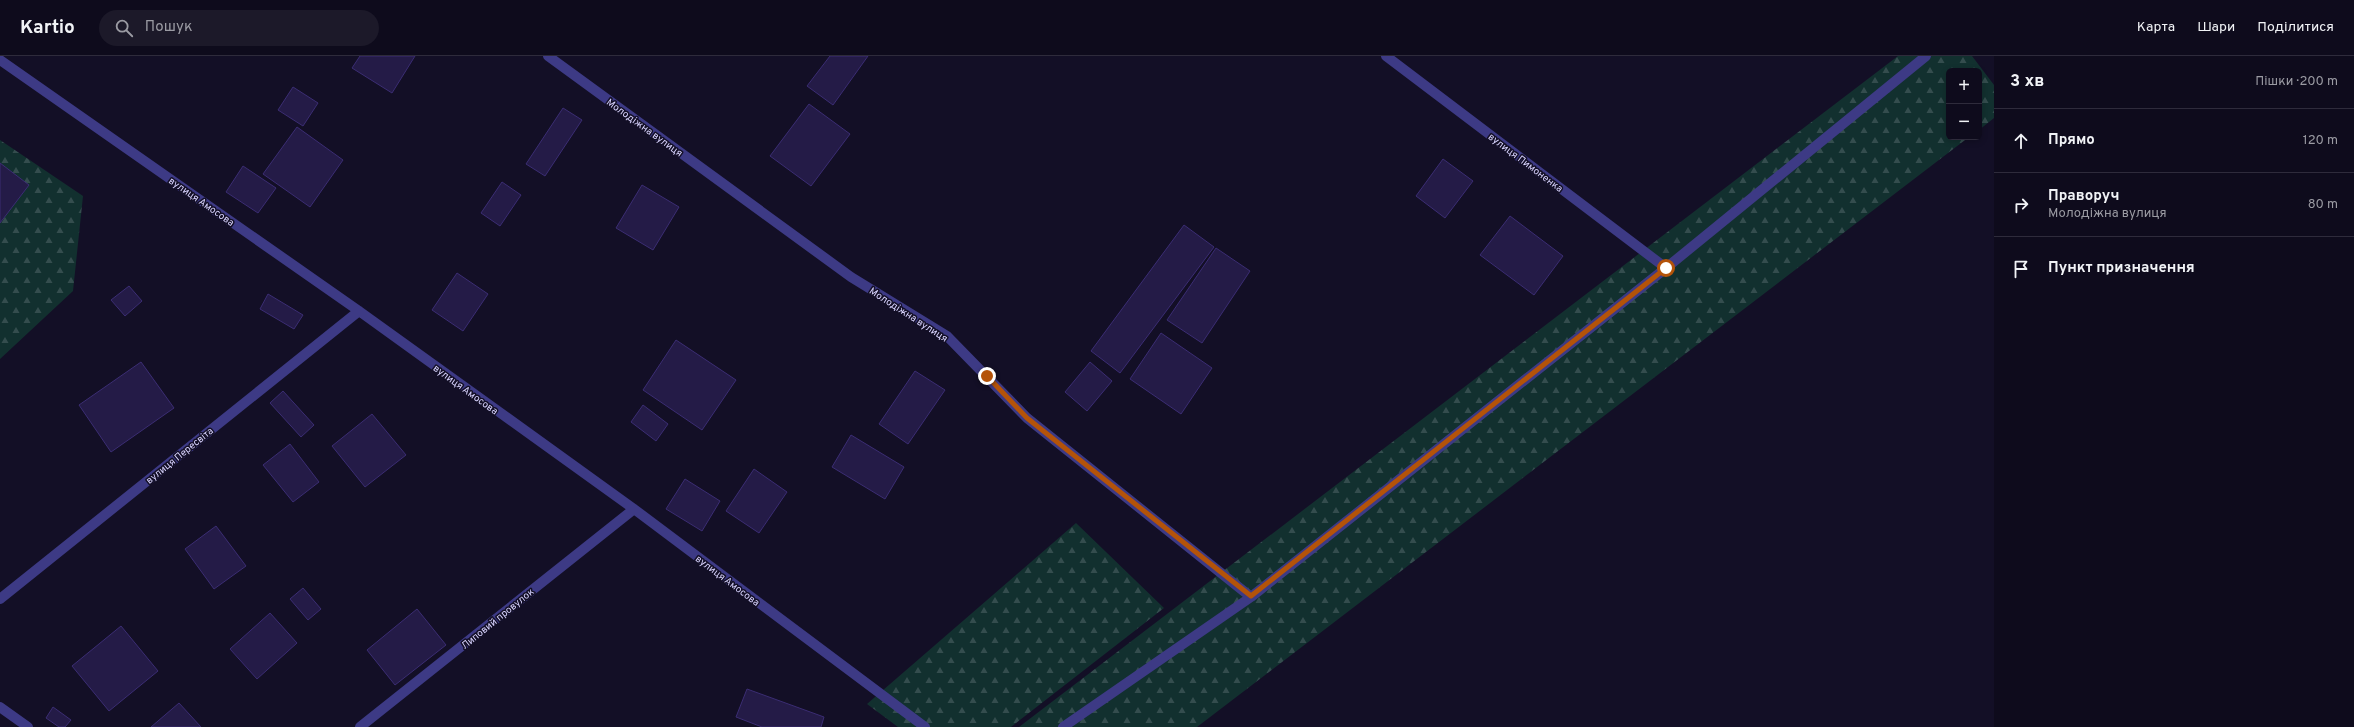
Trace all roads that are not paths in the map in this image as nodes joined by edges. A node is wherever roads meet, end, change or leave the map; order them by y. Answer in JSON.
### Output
{"nodes":[{"id":1,"x":548,"y":56,"type":"edge"},
{"id":2,"x":1386,"y":56,"type":"edge"},
{"id":3,"x":1926,"y":56,"type":"edge"},
{"id":4,"x":0,"y":60,"type":"edge"},
{"id":5,"x":1666,"y":268,"type":"junction"},
{"id":6,"x":359,"y":311,"type":"junction"},
{"id":7,"x":634,"y":509,"type":"junction"},
{"id":8,"x":1251,"y":596,"type":"junction"},
{"id":9,"x":0,"y":599,"type":"edge"},
{"id":10,"x":0,"y":708,"type":"edge"},
{"id":11,"x":28,"y":727,"type":"edge"},
{"id":12,"x":360,"y":727,"type":"edge"},
{"id":13,"x":925,"y":727,"type":"edge"},
{"id":14,"x":1063,"y":727,"type":"edge"}],
"edges":[{"from":1,"to":8,"type":"street","name":"Молодіжна вулиця"},
{"from":2,"to":5,"type":"street","name":"вулиця Пимоненка"},
{"from":3,"to":5,"type":"street"},
{"from":4,"to":6,"type":"street","name":"вулиця Амосова"},
{"from":5,"to":8,"type":"street"},
{"from":6,"to":7,"type":"street","name":"вулиця Амосова"},
{"from":6,"to":9,"type":"street","name":"вулиця Пересвіта"},
{"from":7,"to":12,"type":"street","name":"Липовий провулок"},
{"from":7,"to":13,"type":"street","name":"вулиця Амосова"},
{"from":8,"to":14,"type":"street"},
{"from":10,"to":11,"type":"street"}]}
